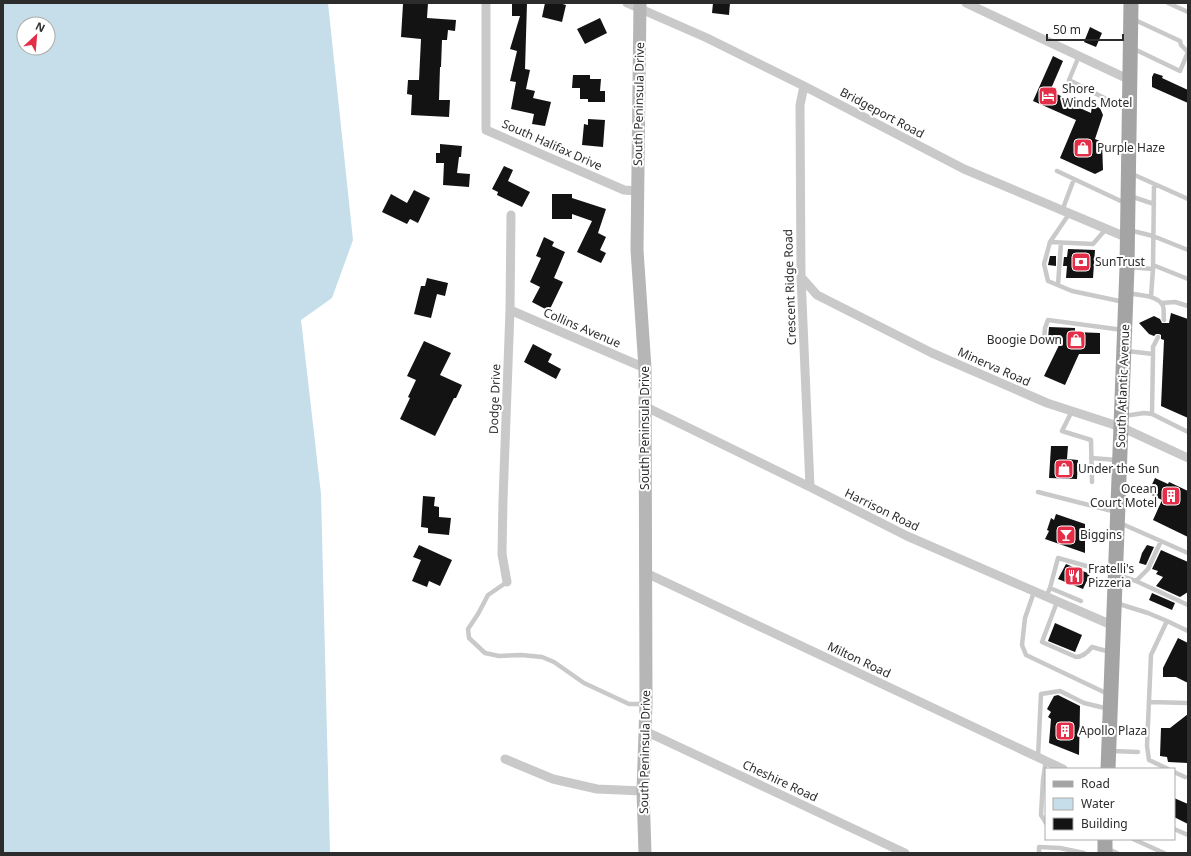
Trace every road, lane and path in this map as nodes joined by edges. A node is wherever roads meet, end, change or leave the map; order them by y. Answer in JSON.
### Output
{"nodes":[{"id":1,"x":486,"y":3,"type":"edge"},
{"id":2,"x":627,"y":3,"type":"edge"},
{"id":3,"x":966,"y":3,"type":"edge"},
{"id":4,"x":1131,"y":3,"type":"edge"},
{"id":5,"x":1168,"y":3,"type":"edge"},
{"id":6,"x":640,"y":6,"type":"edge"},
{"id":7,"x":1188,"y":12,"type":"edge"},
{"id":8,"x":1131,"y":18,"type":"junction"},
{"id":9,"x":1131,"y":48,"type":"junction"},
{"id":10,"x":1079,"y":56,"type":"junction"},
{"id":11,"x":1130,"y":80,"type":"junction"},
{"id":12,"x":804,"y":86,"type":"junction"},
{"id":13,"x":1130,"y":111,"type":"junction"},
{"id":14,"x":1057,"y":171,"type":"dead end"},
{"id":15,"x":1129,"y":172,"type":"junction"},
{"id":16,"x":1074,"y":179,"type":"junction"},
{"id":17,"x":1154,"y":184,"type":"junction"},
{"id":18,"x":637,"y":192,"type":"junction"},
{"id":19,"x":1128,"y":200,"type":"junction"},
{"id":20,"x":1188,"y":200,"type":"edge"},
{"id":21,"x":1154,"y":204,"type":"junction"},
{"id":22,"x":1065,"y":213,"type":"junction"},
{"id":23,"x":511,"y":216,"type":"dead end"},
{"id":24,"x":1106,"y":229,"type":"junction"},
{"id":25,"x":1128,"y":234,"type":"junction"},
{"id":26,"x":1153,"y":236,"type":"junction"},
{"id":27,"x":1050,"y":242,"type":"junction"},
{"id":28,"x":1061,"y":242,"type":"junction"},
{"id":29,"x":1188,"y":250,"type":"edge"},
{"id":30,"x":1127,"y":267,"type":"junction"},
{"id":31,"x":1153,"y":267,"type":"junction"},
{"id":32,"x":801,"y":278,"type":"junction"},
{"id":33,"x":1188,"y":279,"type":"edge"},
{"id":34,"x":1058,"y":285,"type":"junction"},
{"id":35,"x":1151,"y":297,"type":"junction"},
{"id":36,"x":1126,"y":298,"type":"junction"},
{"id":37,"x":1161,"y":303,"type":"junction"},
{"id":38,"x":1188,"y":306,"type":"edge"},
{"id":39,"x":510,"y":310,"type":"junction"},
{"id":40,"x":1164,"y":320,"type":"dead end"},
{"id":41,"x":1125,"y":330,"type":"junction"},
{"id":42,"x":1158,"y":337,"type":"dead end"},
{"id":43,"x":1044,"y":340,"type":"dead end"},
{"id":44,"x":1124,"y":351,"type":"junction"},
{"id":45,"x":1153,"y":354,"type":"junction"},
{"id":46,"x":645,"y":368,"type":"junction"},
{"id":47,"x":644,"y":406,"type":"junction"},
{"id":48,"x":1072,"y":411,"type":"junction"},
{"id":49,"x":1152,"y":414,"type":"junction"},
{"id":50,"x":1121,"y":422,"type":"junction"},
{"id":51,"x":1188,"y":432,"type":"edge"},
{"id":52,"x":1091,"y":458,"type":"junction"},
{"id":53,"x":1188,"y":458,"type":"edge"},
{"id":54,"x":1120,"y":460,"type":"junction"},
{"id":55,"x":1092,"y":482,"type":"dead end"},
{"id":56,"x":810,"y":487,"type":"junction"},
{"id":57,"x":1038,"y":492,"type":"dead end"},
{"id":58,"x":1118,"y":517,"type":"junction"},
{"id":59,"x":1161,"y":541,"type":"junction"},
{"id":60,"x":1188,"y":553,"type":"edge"},
{"id":61,"x":646,"y":573,"type":"junction"},
{"id":62,"x":1115,"y":574,"type":"junction"},
{"id":63,"x":1136,"y":581,"type":"junction"},
{"id":64,"x":507,"y":582,"type":"joint"},
{"id":65,"x":1050,"y":588,"type":"junction"},
{"id":66,"x":1034,"y":592,"type":"junction"},
{"id":67,"x":1046,"y":597,"type":"junction"},
{"id":68,"x":1081,"y":601,"type":"dead end"},
{"id":69,"x":1057,"y":602,"type":"junction"},
{"id":70,"x":1114,"y":602,"type":"junction"},
{"id":71,"x":1188,"y":605,"type":"edge"},
{"id":72,"x":1167,"y":621,"type":"junction"},
{"id":73,"x":1114,"y":626,"type":"junction"},
{"id":74,"x":1188,"y":631,"type":"edge"},
{"id":75,"x":1113,"y":652,"type":"junction"},
{"id":76,"x":1111,"y":702,"type":"junction"},
{"id":77,"x":1150,"y":702,"type":"junction"},
{"id":78,"x":1188,"y":703,"type":"edge"},
{"id":79,"x":646,"y":704,"type":"junction"},
{"id":80,"x":644,"y":731,"type":"junction"},
{"id":81,"x":1109,"y":751,"type":"junction"},
{"id":82,"x":1138,"y":752,"type":"dead end"},
{"id":83,"x":1042,"y":758,"type":"junction"},
{"id":84,"x":505,"y":759,"type":"dead end"},
{"id":85,"x":1061,"y":768,"type":"edge"},
{"id":86,"x":1108,"y":768,"type":"edge"},
{"id":87,"x":1166,"y":768,"type":"edge"},
{"id":88,"x":1175,"y":772,"type":"edge"},
{"id":89,"x":1185,"y":777,"type":"dead end"},
{"id":90,"x":643,"y":791,"type":"junction"},
{"id":91,"x":1045,"y":821,"type":"edge"},
{"id":92,"x":1175,"y":829,"type":"edge"},
{"id":93,"x":1188,"y":835,"type":"edge"},
{"id":94,"x":1135,"y":840,"type":"edge"},
{"id":95,"x":645,"y":853,"type":"edge"},
{"id":96,"x":905,"y":853,"type":"edge"},
{"id":97,"x":1039,"y":853,"type":"edge"},
{"id":98,"x":1084,"y":853,"type":"edge"},
{"id":99,"x":1164,"y":853,"type":"edge"}],
"edges":[{"from":1,"to":18,"type":"street","name":"South Halifax Drive"},
{"from":2,"to":6,"type":"street","name":"Bridgeport Road"},
{"from":3,"to":10,"type":"street"},
{"from":4,"to":8,"type":"main road","name":"South Atlantic Avenue"},
{"from":5,"to":7,"type":"lane"},
{"from":6,"to":12,"type":"street","name":"Bridgeport Road"},
{"from":6,"to":18,"type":"main road","name":"South Peninsula Drive"},
{"from":8,"to":9,"type":"main road","name":"South Atlantic Avenue"},
{"from":8,"to":9,"type":"lane"},
{"from":9,"to":11,"type":"main road","name":"South Atlantic Avenue"},
{"from":10,"to":11,"type":"street"},
{"from":10,"to":13,"type":"lane"},
{"from":11,"to":13,"type":"main road","name":"South Atlantic Avenue"},
{"from":12,"to":22,"type":"street","name":"Bridgeport Road"},
{"from":12,"to":32,"type":"street","name":"Crescent Ridge Road"},
{"from":13,"to":15,"type":"main road","name":"South Atlantic Avenue"},
{"from":14,"to":16,"type":"lane"},
{"from":15,"to":17,"type":"lane"},
{"from":15,"to":19,"type":"main road","name":"South Atlantic Avenue"},
{"from":16,"to":19,"type":"lane"},
{"from":16,"to":22,"type":"lane"},
{"from":17,"to":20,"type":"lane"},
{"from":17,"to":21,"type":"lane"},
{"from":18,"to":46,"type":"main road","name":"South Peninsula Drive"},
{"from":19,"to":21,"type":"lane"},
{"from":19,"to":25,"type":"main road","name":"South Atlantic Avenue"},
{"from":21,"to":26,"type":"lane"},
{"from":22,"to":24,"type":"street","name":"Bridgeport Road"},
{"from":22,"to":27,"type":"lane"},
{"from":23,"to":39,"type":"street","name":"Dodge Drive"},
{"from":24,"to":25,"type":"street","name":"Bridgeport Road"},
{"from":24,"to":28,"type":"lane"},
{"from":25,"to":26,"type":"lane"},
{"from":25,"to":30,"type":"main road","name":"South Atlantic Avenue"},
{"from":26,"to":29,"type":"lane"},
{"from":26,"to":31,"type":"lane"},
{"from":27,"to":28,"type":"lane"},
{"from":27,"to":34,"type":"lane"},
{"from":28,"to":34,"type":"lane"},
{"from":30,"to":31,"type":"lane"},
{"from":30,"to":36,"type":"main road","name":"South Atlantic Avenue"},
{"from":31,"to":33,"type":"lane"},
{"from":31,"to":35,"type":"lane"},
{"from":32,"to":48,"type":"street","name":"Minerva Road"},
{"from":32,"to":56,"type":"street","name":"Crescent Ridge Road"},
{"from":34,"to":36,"type":"lane"},
{"from":35,"to":36,"type":"lane"},
{"from":35,"to":37,"type":"lane"},
{"from":36,"to":41,"type":"main road","name":"South Atlantic Avenue"},
{"from":37,"to":38,"type":"lane"},
{"from":37,"to":40,"type":"lane"},
{"from":39,"to":46,"type":"street","name":"Collins Avenue"},
{"from":39,"to":64,"type":"street","name":"Dodge Drive"},
{"from":41,"to":43,"type":"lane"},
{"from":41,"to":44,"type":"main road","name":"South Atlantic Avenue"},
{"from":42,"to":45,"type":"lane"},
{"from":44,"to":45,"type":"lane"},
{"from":44,"to":50,"type":"main road","name":"South Atlantic Avenue"},
{"from":45,"to":49,"type":"lane"},
{"from":46,"to":47,"type":"main road","name":"South Peninsula Drive"},
{"from":47,"to":56,"type":"street","name":"Harrison Road"},
{"from":47,"to":61,"type":"main road","name":"South Peninsula Drive"},
{"from":48,"to":50,"type":"street","name":"Minerva Road"},
{"from":48,"to":52,"type":"lane"},
{"from":49,"to":50,"type":"lane"},
{"from":49,"to":51,"type":"lane"},
{"from":50,"to":53,"type":"street","name":"Minerva Road"},
{"from":50,"to":54,"type":"main road","name":"South Atlantic Avenue"},
{"from":52,"to":54,"type":"lane"},
{"from":52,"to":55,"type":"lane"},
{"from":54,"to":58,"type":"main road","name":"South Atlantic Avenue"},
{"from":56,"to":66,"type":"street","name":"Harrison Road"},
{"from":57,"to":58,"type":"lane"},
{"from":58,"to":59,"type":"lane"},
{"from":58,"to":62,"type":"main road","name":"South Atlantic Avenue"},
{"from":59,"to":60,"type":"lane"},
{"from":59,"to":63,"type":"lane"},
{"from":61,"to":79,"type":"main road","name":"South Peninsula Drive"},
{"from":61,"to":83,"type":"street","name":"Milton Road"},
{"from":62,"to":63,"type":"lane"},
{"from":62,"to":65,"type":"lane"},
{"from":62,"to":70,"type":"main road","name":"South Atlantic Avenue"},
{"from":63,"to":71,"type":"lane"},
{"from":64,"to":79,"type":"lane"},
{"from":65,"to":67,"type":"lane"},
{"from":65,"to":68,"type":"lane"},
{"from":66,"to":67,"type":"street","name":"Harrison Road"},
{"from":66,"to":76,"type":"lane"},
{"from":67,"to":69,"type":"street","name":"Harrison Road"},
{"from":69,"to":73,"type":"street","name":"Harrison Road"},
{"from":69,"to":75,"type":"lane"},
{"from":70,"to":72,"type":"lane"},
{"from":70,"to":73,"type":"main road","name":"South Atlantic Avenue"},
{"from":72,"to":74,"type":"lane"},
{"from":72,"to":77,"type":"lane"},
{"from":73,"to":75,"type":"main road","name":"South Atlantic Avenue"},
{"from":75,"to":76,"type":"main road","name":"South Atlantic Avenue"},
{"from":76,"to":81,"type":"main road","name":"South Atlantic Avenue"},
{"from":76,"to":83,"type":"lane"},
{"from":77,"to":78,"type":"lane"},
{"from":77,"to":87,"type":"lane"},
{"from":79,"to":80,"type":"main road","name":"South Peninsula Drive"},
{"from":80,"to":90,"type":"main road","name":"South Peninsula Drive"},
{"from":80,"to":96,"type":"street","name":"Cheshire Road"},
{"from":81,"to":82,"type":"lane"},
{"from":81,"to":86,"type":"main road","name":"South Atlantic Avenue"},
{"from":83,"to":85,"type":"street","name":"Milton Road"},
{"from":83,"to":91,"type":"lane"},
{"from":84,"to":90,"type":"street"},
{"from":88,"to":89,"type":"lane"},
{"from":90,"to":95,"type":"main road","name":"South Peninsula Drive"},
{"from":92,"to":93,"type":"lane"},
{"from":94,"to":99,"type":"lane"},
{"from":97,"to":98,"type":"lane"}]}
